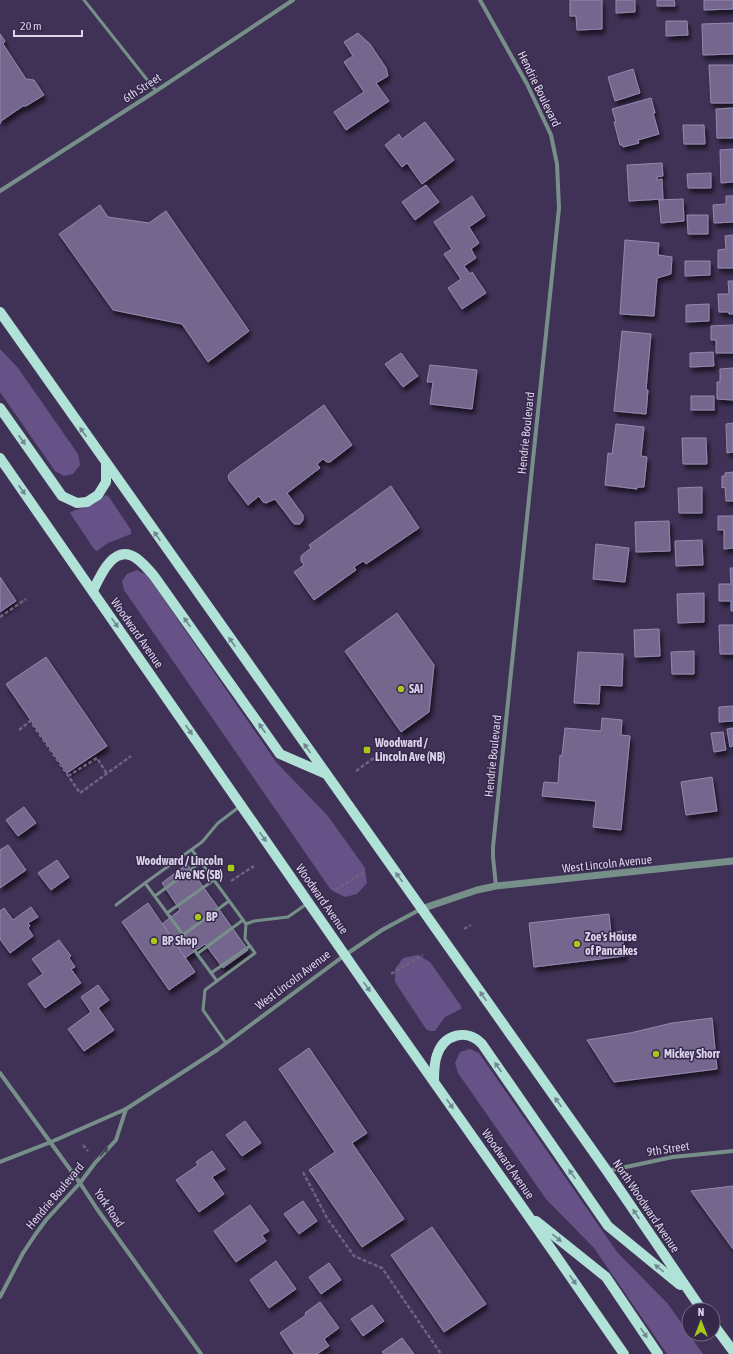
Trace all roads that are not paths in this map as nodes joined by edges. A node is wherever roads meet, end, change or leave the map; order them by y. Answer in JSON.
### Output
{"nodes":[{"id":1,"x":84,"y":0,"type":"edge"},
{"id":2,"x":293,"y":0,"type":"edge"},
{"id":3,"x":480,"y":0,"type":"edge"},
{"id":4,"x":156,"y":91,"type":"junction"},
{"id":5,"x":0,"y":191,"type":"edge"},
{"id":6,"x":0,"y":312,"type":"edge"},
{"id":7,"x":0,"y":408,"type":"edge"},
{"id":8,"x":0,"y":458,"type":"edge"},
{"id":9,"x":106,"y":464,"type":"junction"},
{"id":10,"x":93,"y":591,"type":"junction"},
{"id":11,"x":326,"y":774,"type":"junction"},
{"id":12,"x":241,"y":806,"type":"junction"},
{"id":13,"x":192,"y":850,"type":"junction"},
{"id":14,"x":733,"y":861,"type":"edge"},
{"id":15,"x":201,"y":862,"type":"junction"},
{"id":16,"x":214,"y":880,"type":"junction"},
{"id":17,"x":146,"y":883,"type":"junction"},
{"id":18,"x":496,"y":886,"type":"junction"},
{"id":19,"x":155,"y":896,"type":"junction"},
{"id":20,"x":229,"y":901,"type":"junction"},
{"id":21,"x":309,"y":903,"type":"junction"},
{"id":22,"x":116,"y":905,"type":"dead end"},
{"id":23,"x":421,"y":909,"type":"junction"},
{"id":24,"x":167,"y":913,"type":"junction"},
{"id":25,"x":243,"y":920,"type":"junction"},
{"id":26,"x":246,"y":924,"type":"junction"},
{"id":27,"x":184,"y":935,"type":"junction"},
{"id":28,"x":250,"y":946,"type":"junction"},
{"id":29,"x":197,"y":954,"type":"junction"},
{"id":30,"x":345,"y":954,"type":"junction"},
{"id":31,"x":211,"y":973,"type":"junction"},
{"id":32,"x":217,"y":981,"type":"junction"},
{"id":33,"x":226,"y":1044,"type":"junction"},
{"id":34,"x":0,"y":1073,"type":"edge"},
{"id":35,"x":434,"y":1081,"type":"junction"},
{"id":36,"x":126,"y":1109,"type":"junction"},
{"id":37,"x":51,"y":1142,"type":"junction"},
{"id":38,"x":733,"y":1151,"type":"edge"},
{"id":39,"x":0,"y":1162,"type":"edge"},
{"id":40,"x":607,"y":1171,"type":"junction"},
{"id":41,"x":80,"y":1183,"type":"junction"},
{"id":42,"x":527,"y":1214,"type":"junction"},
{"id":43,"x":690,"y":1293,"type":"junction"},
{"id":44,"x":0,"y":1297,"type":"edge"},
{"id":45,"x":696,"y":1302,"type":"edge"},
{"id":46,"x":721,"y":1335,"type":"edge"},
{"id":47,"x":733,"y":1351,"type":"edge"},
{"id":48,"x":200,"y":1354,"type":"edge"},
{"id":49,"x":624,"y":1354,"type":"edge"},
{"id":50,"x":658,"y":1354,"type":"edge"}],
"edges":[{"from":1,"to":4,"type":"lane"},
{"from":2,"to":4,"type":"street","name":"6th Street"},
{"from":3,"to":18,"type":"street","name":"Hendrie Boulevard"},
{"from":4,"to":5,"type":"street","name":"6th Street"},
{"from":9,"to":6,"type":"main road","one_way":true},
{"from":7,"to":9,"type":"main road","one_way":true},
{"from":8,"to":10,"type":"main road","name":"Woodward Avenue","one_way":true},
{"from":11,"to":9,"type":"main road","one_way":true},
{"from":11,"to":10,"type":"main road","one_way":true},
{"from":10,"to":12,"type":"main road","name":"Woodward Avenue","one_way":true},
{"from":23,"to":11,"type":"main road","one_way":true},
{"from":12,"to":13,"type":"lane"},
{"from":12,"to":21,"type":"main road","name":"Woodward Avenue","one_way":true},
{"from":13,"to":15,"type":"lane"},
{"from":13,"to":17,"type":"lane"},
{"from":14,"to":18,"type":"street","name":"West Lincoln Avenue"},
{"from":15,"to":16,"type":"lane"},
{"from":15,"to":19,"type":"lane"},
{"from":16,"to":20,"type":"lane"},
{"from":16,"to":24,"type":"lane"},
{"from":17,"to":19,"type":"lane"},
{"from":17,"to":22,"type":"lane"},
{"from":18,"to":23,"type":"street","name":"West Lincoln Avenue"},
{"from":19,"to":24,"type":"lane"},
{"from":20,"to":25,"type":"lane"},
{"from":20,"to":27,"type":"lane"},
{"from":21,"to":26,"type":"lane"},
{"from":21,"to":30,"type":"main road","name":"Woodward Avenue"},
{"from":23,"to":30,"type":"street","name":"West Lincoln Avenue"},
{"from":40,"to":23,"type":"main road","name":"North Woodward Avenue","one_way":true},
{"from":24,"to":27,"type":"lane"},
{"from":25,"to":26,"type":"lane"},
{"from":25,"to":29,"type":"lane"},
{"from":26,"to":28,"type":"lane"},
{"from":27,"to":29,"type":"lane"},
{"from":28,"to":31,"type":"lane"},
{"from":28,"to":32,"type":"lane"},
{"from":29,"to":31,"type":"lane"},
{"from":30,"to":33,"type":"street","name":"West Lincoln Avenue"},
{"from":30,"to":35,"type":"main road","name":"Woodward Avenue","one_way":true},
{"from":31,"to":32,"type":"lane"},
{"from":32,"to":33,"type":"lane"},
{"from":33,"to":36,"type":"street","name":"West Lincoln Avenue"},
{"from":34,"to":37,"type":"street","name":"York Road"},
{"from":35,"to":42,"type":"main road","name":"Woodward Avenue","one_way":true},
{"from":43,"to":35,"type":"main road","one_way":true},
{"from":36,"to":37,"type":"street","name":"West Lincoln Avenue"},
{"from":41,"to":36,"type":"street","name":"Hendrie Boulevard","one_way":true},
{"from":37,"to":39,"type":"street","name":"West Lincoln Avenue"},
{"from":37,"to":41,"type":"street","name":"York Road"},
{"from":38,"to":40,"type":"street","name":"9th Street"},
{"from":43,"to":40,"type":"main road","name":"North Woodward Avenue","one_way":true},
{"from":41,"to":44,"type":"street","name":"Hendrie Boulevard"},
{"from":41,"to":48,"type":"street","name":"York Road"},
{"from":42,"to":49,"type":"main road","name":"Woodward Avenue","one_way":true},
{"from":42,"to":50,"type":"main road","one_way":true},
{"from":43,"to":45,"type":"main road"},
{"from":46,"to":47,"type":"main road"}]}
